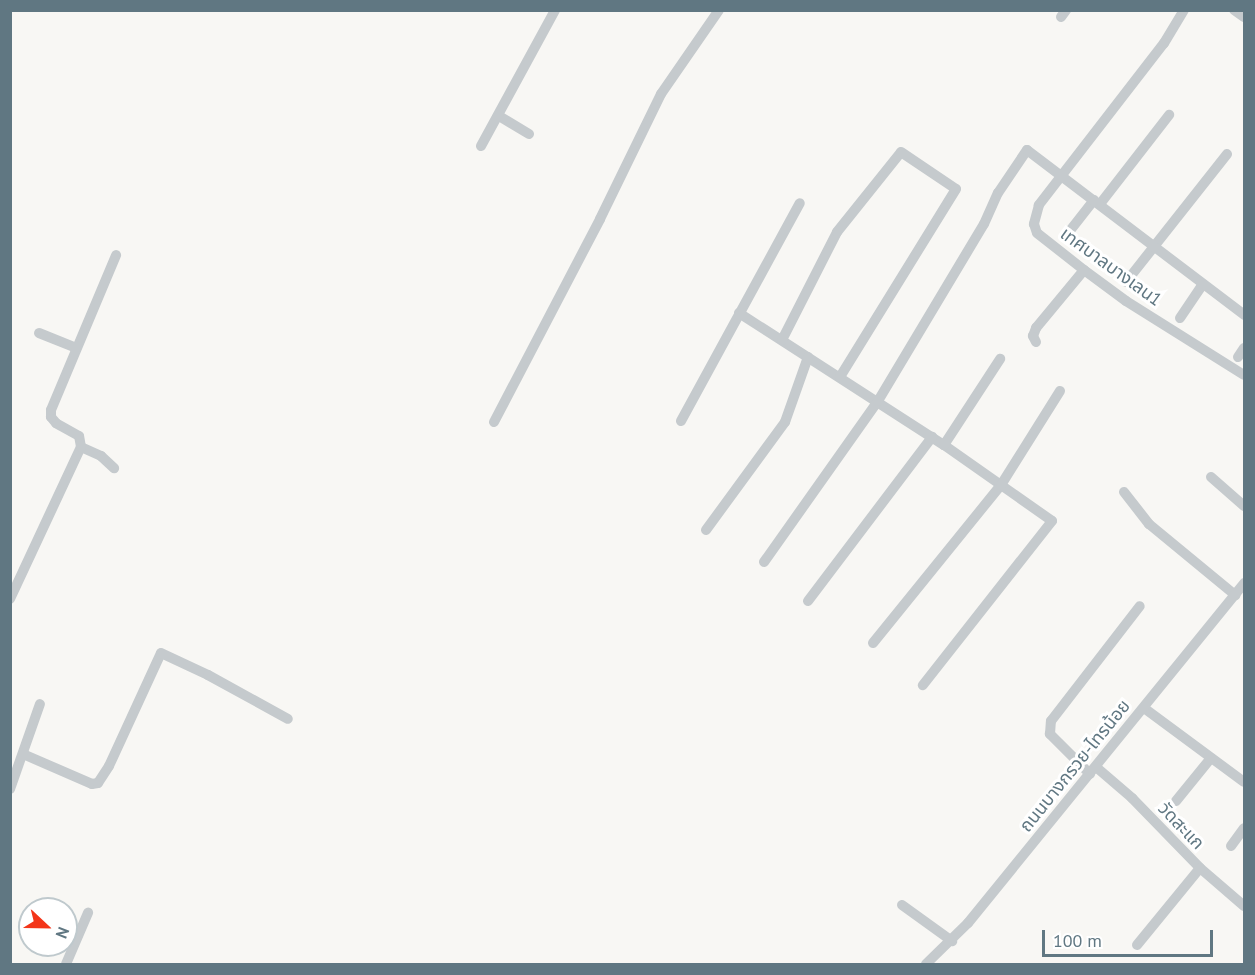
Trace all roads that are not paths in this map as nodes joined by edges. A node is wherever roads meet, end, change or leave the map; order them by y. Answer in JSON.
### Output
{"nodes":[{"id":1,"x":555,"y":10,"type":"edge"},
{"id":2,"x":719,"y":10,"type":"edge"},
{"id":3,"x":1184,"y":10,"type":"edge"},
{"id":4,"x":1234,"y":10,"type":"edge"},
{"id":5,"x":1245,"y":18,"type":"edge"},
{"id":6,"x":1169,"y":115,"type":"dead end"},
{"id":7,"x":499,"y":116,"type":"junction"},
{"id":8,"x":529,"y":134,"type":"dead end"},
{"id":9,"x":481,"y":146,"type":"dead end"},
{"id":10,"x":1227,"y":154,"type":"dead end"},
{"id":11,"x":1061,"y":175,"type":"junction"},
{"id":12,"x":1097,"y":202,"type":"junction"},
{"id":13,"x":800,"y":203,"type":"dead end"},
{"id":14,"x":1065,"y":237,"type":"dead end"},
{"id":15,"x":1154,"y":246,"type":"junction"},
{"id":16,"x":116,"y":255,"type":"dead end"},
{"id":17,"x":1084,"y":270,"type":"junction"},
{"id":18,"x":1126,"y":282,"type":"dead end"},
{"id":19,"x":1202,"y":285,"type":"junction"},
{"id":20,"x":739,"y":313,"type":"junction"},
{"id":21,"x":1245,"y":315,"type":"edge"},
{"id":22,"x":1179,"y":318,"type":"dead end"},
{"id":23,"x":39,"y":333,"type":"dead end"},
{"id":24,"x":782,"y":340,"type":"junction"},
{"id":25,"x":1036,"y":342,"type":"dead end"},
{"id":26,"x":76,"y":348,"type":"junction"},
{"id":27,"x":808,"y":357,"type":"junction"},
{"id":28,"x":1000,"y":359,"type":"dead end"},
{"id":29,"x":1245,"y":375,"type":"edge"},
{"id":30,"x":840,"y":377,"type":"junction"},
{"id":31,"x":1060,"y":391,"type":"dead end"},
{"id":32,"x":878,"y":401,"type":"junction"},
{"id":33,"x":681,"y":420,"type":"dead end"},
{"id":34,"x":494,"y":422,"type":"dead end"},
{"id":35,"x":932,"y":437,"type":"junction"},
{"id":36,"x":944,"y":445,"type":"junction"},
{"id":37,"x":81,"y":447,"type":"junction"},
{"id":38,"x":114,"y":468,"type":"dead end"},
{"id":39,"x":1211,"y":477,"type":"dead end"},
{"id":40,"x":1001,"y":485,"type":"junction"},
{"id":41,"x":1124,"y":492,"type":"dead end"},
{"id":42,"x":1245,"y":506,"type":"edge"},
{"id":43,"x":706,"y":530,"type":"dead end"},
{"id":44,"x":764,"y":562,"type":"dead end"},
{"id":45,"x":1245,"y":582,"type":"edge"},
{"id":46,"x":1235,"y":595,"type":"junction"},
{"id":47,"x":10,"y":599,"type":"edge"},
{"id":48,"x":808,"y":601,"type":"dead end"},
{"id":49,"x":1140,"y":606,"type":"dead end"},
{"id":50,"x":873,"y":643,"type":"dead end"},
{"id":51,"x":923,"y":685,"type":"dead end"},
{"id":52,"x":40,"y":704,"type":"dead end"},
{"id":53,"x":1144,"y":708,"type":"junction"},
{"id":54,"x":288,"y":719,"type":"dead end"},
{"id":55,"x":23,"y":754,"type":"junction"},
{"id":56,"x":1211,"y":758,"type":"junction"},
{"id":57,"x":14,"y":767,"type":"edge"},
{"id":58,"x":1093,"y":770,"type":"junction"},
{"id":59,"x":1245,"y":782,"type":"edge"},
{"id":60,"x":10,"y":789,"type":"edge"},
{"id":61,"x":1176,"y":801,"type":"dead end"},
{"id":62,"x":1245,"y":828,"type":"edge"},
{"id":63,"x":1231,"y":846,"type":"dead end"},
{"id":64,"x":1200,"y":868,"type":"junction"},
{"id":65,"x":902,"y":905,"type":"dead end"},
{"id":66,"x":1245,"y":906,"type":"edge"},
{"id":67,"x":88,"y":913,"type":"dead end"},
{"id":68,"x":952,"y":941,"type":"junction"},
{"id":69,"x":1137,"y":945,"type":"dead end"},
{"id":70,"x":66,"y":964,"type":"edge"},
{"id":71,"x":926,"y":964,"type":"edge"}],
"edges":[{"from":1,"to":7,"type":"street"},
{"from":2,"to":34,"type":"street"},
{"from":3,"to":11,"type":"street","name":"เทศบาลบางเลน1"},
{"from":4,"to":5,"type":"street"},
{"from":6,"to":12,"type":"street"},
{"from":7,"to":8,"type":"street"},
{"from":7,"to":9,"type":"street"},
{"from":10,"to":15,"type":"street"},
{"from":11,"to":12,"type":"street"},
{"from":11,"to":17,"type":"street","name":"เทศบาลบางเลน1"},
{"from":11,"to":32,"type":"street"},
{"from":12,"to":14,"type":"street"},
{"from":12,"to":15,"type":"street"},
{"from":13,"to":20,"type":"street"},
{"from":15,"to":18,"type":"street"},
{"from":15,"to":19,"type":"street"},
{"from":16,"to":26,"type":"street"},
{"from":17,"to":25,"type":"street"},
{"from":17,"to":29,"type":"street","name":"เทศบาลบางเลน1"},
{"from":19,"to":21,"type":"street"},
{"from":19,"to":22,"type":"street"},
{"from":20,"to":24,"type":"street"},
{"from":20,"to":33,"type":"street"},
{"from":23,"to":26,"type":"street"},
{"from":24,"to":27,"type":"street"},
{"from":24,"to":30,"type":"street"},
{"from":26,"to":37,"type":"street"},
{"from":27,"to":30,"type":"street"},
{"from":27,"to":43,"type":"street"},
{"from":28,"to":36,"type":"street"},
{"from":30,"to":32,"type":"street"},
{"from":31,"to":40,"type":"street"},
{"from":32,"to":35,"type":"street"},
{"from":32,"to":44,"type":"street"},
{"from":35,"to":36,"type":"street"},
{"from":35,"to":48,"type":"street"},
{"from":36,"to":40,"type":"street"},
{"from":37,"to":38,"type":"street"},
{"from":37,"to":47,"type":"street"},
{"from":39,"to":42,"type":"street"},
{"from":40,"to":50,"type":"street"},
{"from":40,"to":51,"type":"street"},
{"from":41,"to":46,"type":"street"},
{"from":45,"to":46,"type":"street","name":"ถนนบางกรวย-ไทรน้อย"},
{"from":46,"to":53,"type":"street","name":"ถนนบางกรวย-ไทรน้อย"},
{"from":49,"to":58,"type":"street","name":"วัดสะแก"},
{"from":52,"to":55,"type":"street"},
{"from":53,"to":56,"type":"street"},
{"from":53,"to":58,"type":"street","name":"ถนนบางกรวย-ไทรน้อย"},
{"from":54,"to":55,"type":"street"},
{"from":55,"to":57,"type":"street"},
{"from":56,"to":59,"type":"street"},
{"from":56,"to":61,"type":"street"},
{"from":57,"to":60,"type":"street"},
{"from":58,"to":64,"type":"street","name":"วัดสะแก"},
{"from":58,"to":68,"type":"street","name":"ถนนบางกรวย-ไทรน้อย"},
{"from":62,"to":63,"type":"street"},
{"from":64,"to":66,"type":"street","name":"วัดสะแก"},
{"from":64,"to":69,"type":"street"},
{"from":65,"to":68,"type":"street"},
{"from":67,"to":70,"type":"street"},
{"from":68,"to":71,"type":"street","name":"ถนนบางกรวย-ไทรน้อย"}]}
